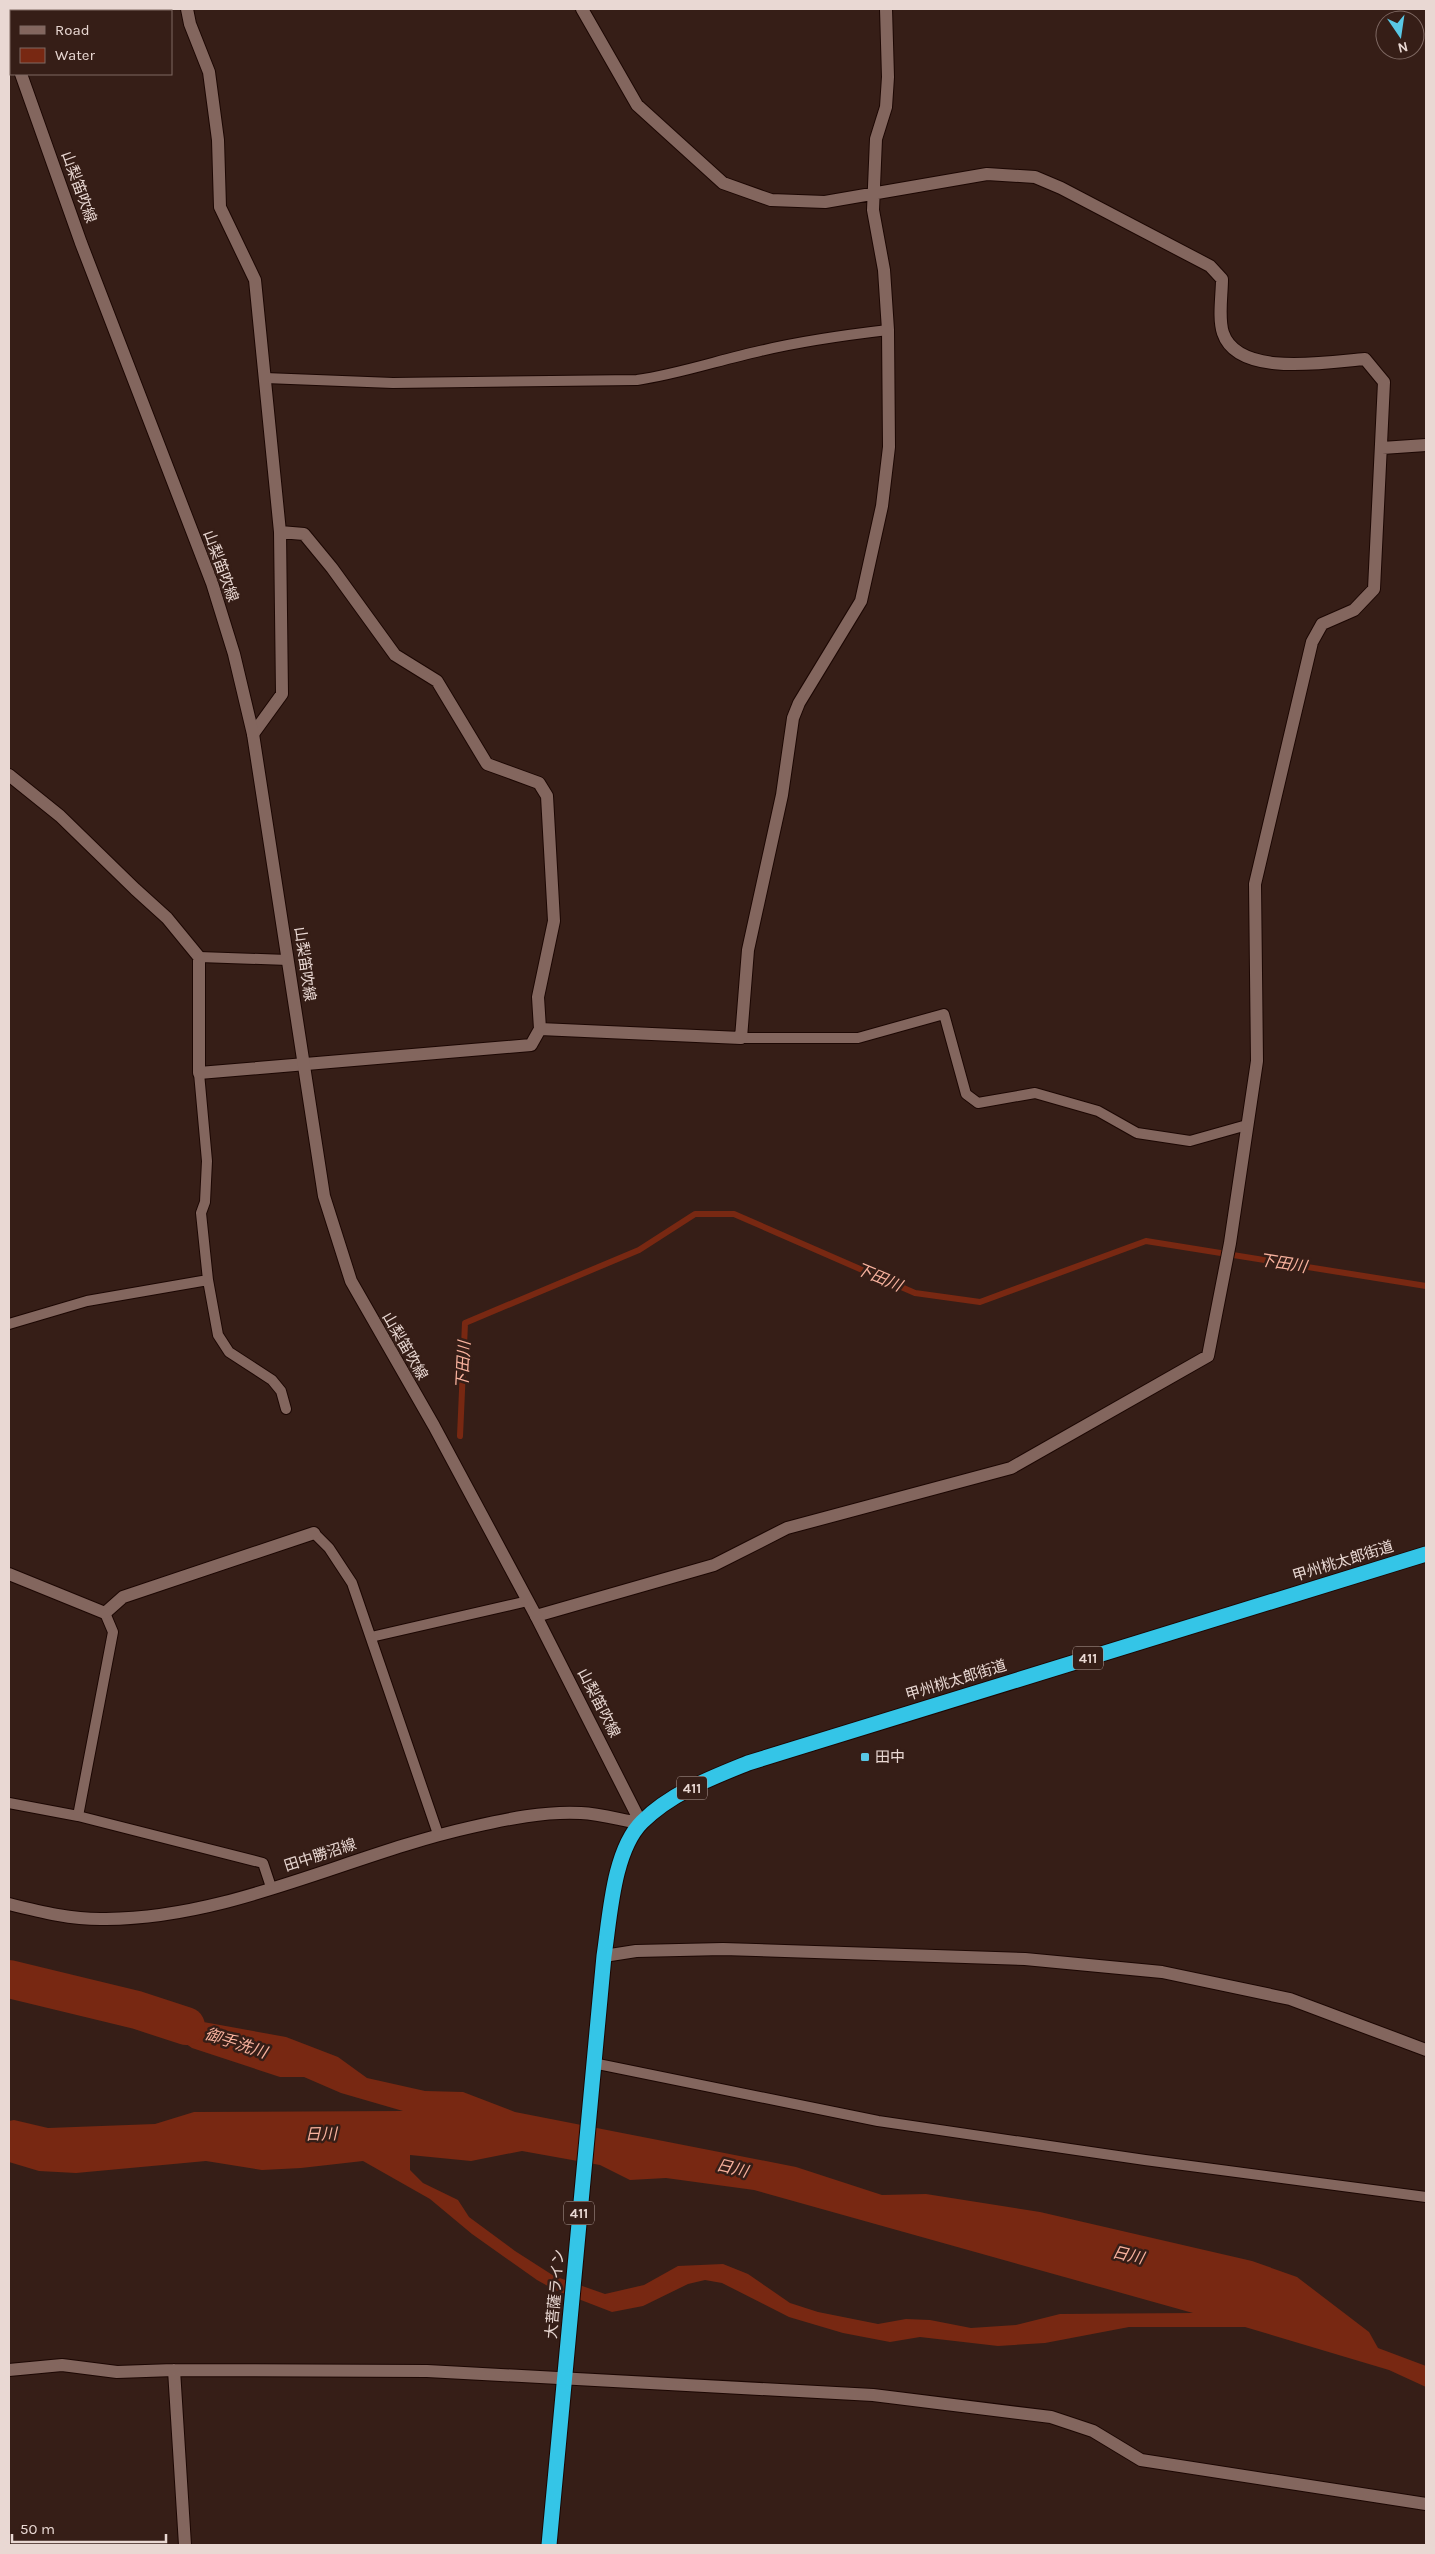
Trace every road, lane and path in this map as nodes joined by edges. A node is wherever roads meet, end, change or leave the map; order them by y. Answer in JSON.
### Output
{"nodes":[{"id":1,"x":186,"y":9,"type":"edge"},
{"id":2,"x":582,"y":9,"type":"edge"},
{"id":3,"x":886,"y":9,"type":"edge"},
{"id":4,"x":21,"y":75,"type":"edge"},
{"id":5,"x":874,"y":192,"type":"junction"},
{"id":6,"x":888,"y":330,"type":"junction"},
{"id":7,"x":265,"y":378,"type":"junction"},
{"id":8,"x":1426,"y":445,"type":"edge"},
{"id":9,"x":1382,"y":448,"type":"junction"},
{"id":10,"x":280,"y":532,"type":"junction"},
{"id":11,"x":253,"y":734,"type":"junction"},
{"id":12,"x":9,"y":775,"type":"edge"},
{"id":13,"x":199,"y":957,"type":"junction"},
{"id":14,"x":288,"y":960,"type":"junction"},
{"id":15,"x":540,"y":1029,"type":"junction"},
{"id":16,"x":741,"y":1038,"type":"junction"},
{"id":17,"x":303,"y":1063,"type":"junction"},
{"id":18,"x":198,"y":1073,"type":"junction"},
{"id":19,"x":1247,"y":1125,"type":"junction"},
{"id":20,"x":208,"y":1280,"type":"junction"},
{"id":21,"x":9,"y":1324,"type":"edge"},
{"id":22,"x":286,"y":1409,"type":"dead end"},
{"id":23,"x":314,"y":1533,"type":"joint"},
{"id":24,"x":1426,"y":1554,"type":"edge"},
{"id":25,"x":9,"y":1574,"type":"edge"},
{"id":26,"x":528,"y":1601,"type":"junction"},
{"id":27,"x":104,"y":1613,"type":"junction"},
{"id":28,"x":536,"y":1616,"type":"junction"},
{"id":29,"x":371,"y":1637,"type":"junction"},
{"id":30,"x":9,"y":1803,"type":"edge"},
{"id":31,"x":78,"y":1816,"type":"junction"},
{"id":32,"x":641,"y":1823,"type":"junction"},
{"id":33,"x":438,"y":1834,"type":"junction"},
{"id":34,"x":272,"y":1887,"type":"junction"},
{"id":35,"x":9,"y":1904,"type":"edge"},
{"id":36,"x":604,"y":1956,"type":"junction"},
{"id":37,"x":1426,"y":2050,"type":"edge"},
{"id":38,"x":593,"y":2063,"type":"junction"},
{"id":39,"x":1426,"y":2197,"type":"edge"},
{"id":40,"x":9,"y":2370,"type":"edge"},
{"id":41,"x":174,"y":2370,"type":"junction"},
{"id":42,"x":565,"y":2371,"type":"junction"},
{"id":43,"x":1426,"y":2504,"type":"edge"},
{"id":44,"x":185,"y":2545,"type":"edge"},
{"id":45,"x":548,"y":2545,"type":"edge"}],
"edges":[{"from":1,"to":7,"type":"street"},
{"from":2,"to":5,"type":"street"},
{"from":3,"to":5,"type":"street"},
{"from":4,"to":11,"type":"street","name":"山梨笛吹線"},
{"from":5,"to":6,"type":"street"},
{"from":5,"to":9,"type":"street"},
{"from":6,"to":7,"type":"lane"},
{"from":6,"to":16,"type":"street"},
{"from":7,"to":10,"type":"street"},
{"from":8,"to":9,"type":"street"},
{"from":9,"to":19,"type":"street"},
{"from":10,"to":11,"type":"street"},
{"from":10,"to":15,"type":"street"},
{"from":11,"to":14,"type":"street","name":"山梨笛吹線"},
{"from":12,"to":13,"type":"street"},
{"from":13,"to":14,"type":"lane"},
{"from":13,"to":18,"type":"street"},
{"from":14,"to":17,"type":"street","name":"山梨笛吹線"},
{"from":15,"to":16,"type":"street"},
{"from":15,"to":17,"type":"street"},
{"from":16,"to":19,"type":"lane"},
{"from":17,"to":18,"type":"street"},
{"from":17,"to":26,"type":"street","name":"山梨笛吹線"},
{"from":18,"to":20,"type":"lane"},
{"from":19,"to":28,"type":"street"},
{"from":20,"to":21,"type":"lane"},
{"from":20,"to":22,"type":"lane"},
{"from":23,"to":27,"type":"street"},
{"from":23,"to":29,"type":"lane"},
{"from":24,"to":32,"type":"highway","name":"甲州桃太郎街道","number":"411"},
{"from":25,"to":27,"type":"street"},
{"from":26,"to":28,"type":"street","name":"山梨笛吹線"},
{"from":26,"to":29,"type":"lane"},
{"from":27,"to":31,"type":"lane"},
{"from":28,"to":32,"type":"street","name":"山梨笛吹線"},
{"from":29,"to":33,"type":"lane"},
{"from":30,"to":31,"type":"lane"},
{"from":31,"to":34,"type":"lane"},
{"from":32,"to":33,"type":"street","name":"田中勝沼線"},
{"from":32,"to":36,"type":"highway","name":"甲州桃太郎街道","number":"411"},
{"from":33,"to":34,"type":"street","name":"田中勝沼線"},
{"from":34,"to":35,"type":"street","name":"田中勝沼線"},
{"from":36,"to":37,"type":"street"},
{"from":36,"to":38,"type":"highway","name":"大菩薩ライン","number":"411"},
{"from":38,"to":39,"type":"lane"},
{"from":38,"to":42,"type":"highway","name":"大菩薩ライン","number":"411"},
{"from":40,"to":41,"type":"street"},
{"from":41,"to":42,"type":"street"},
{"from":41,"to":44,"type":"street"},
{"from":42,"to":43,"type":"street"},
{"from":42,"to":45,"type":"highway","name":"大菩薩ライン","number":"411"}]}
